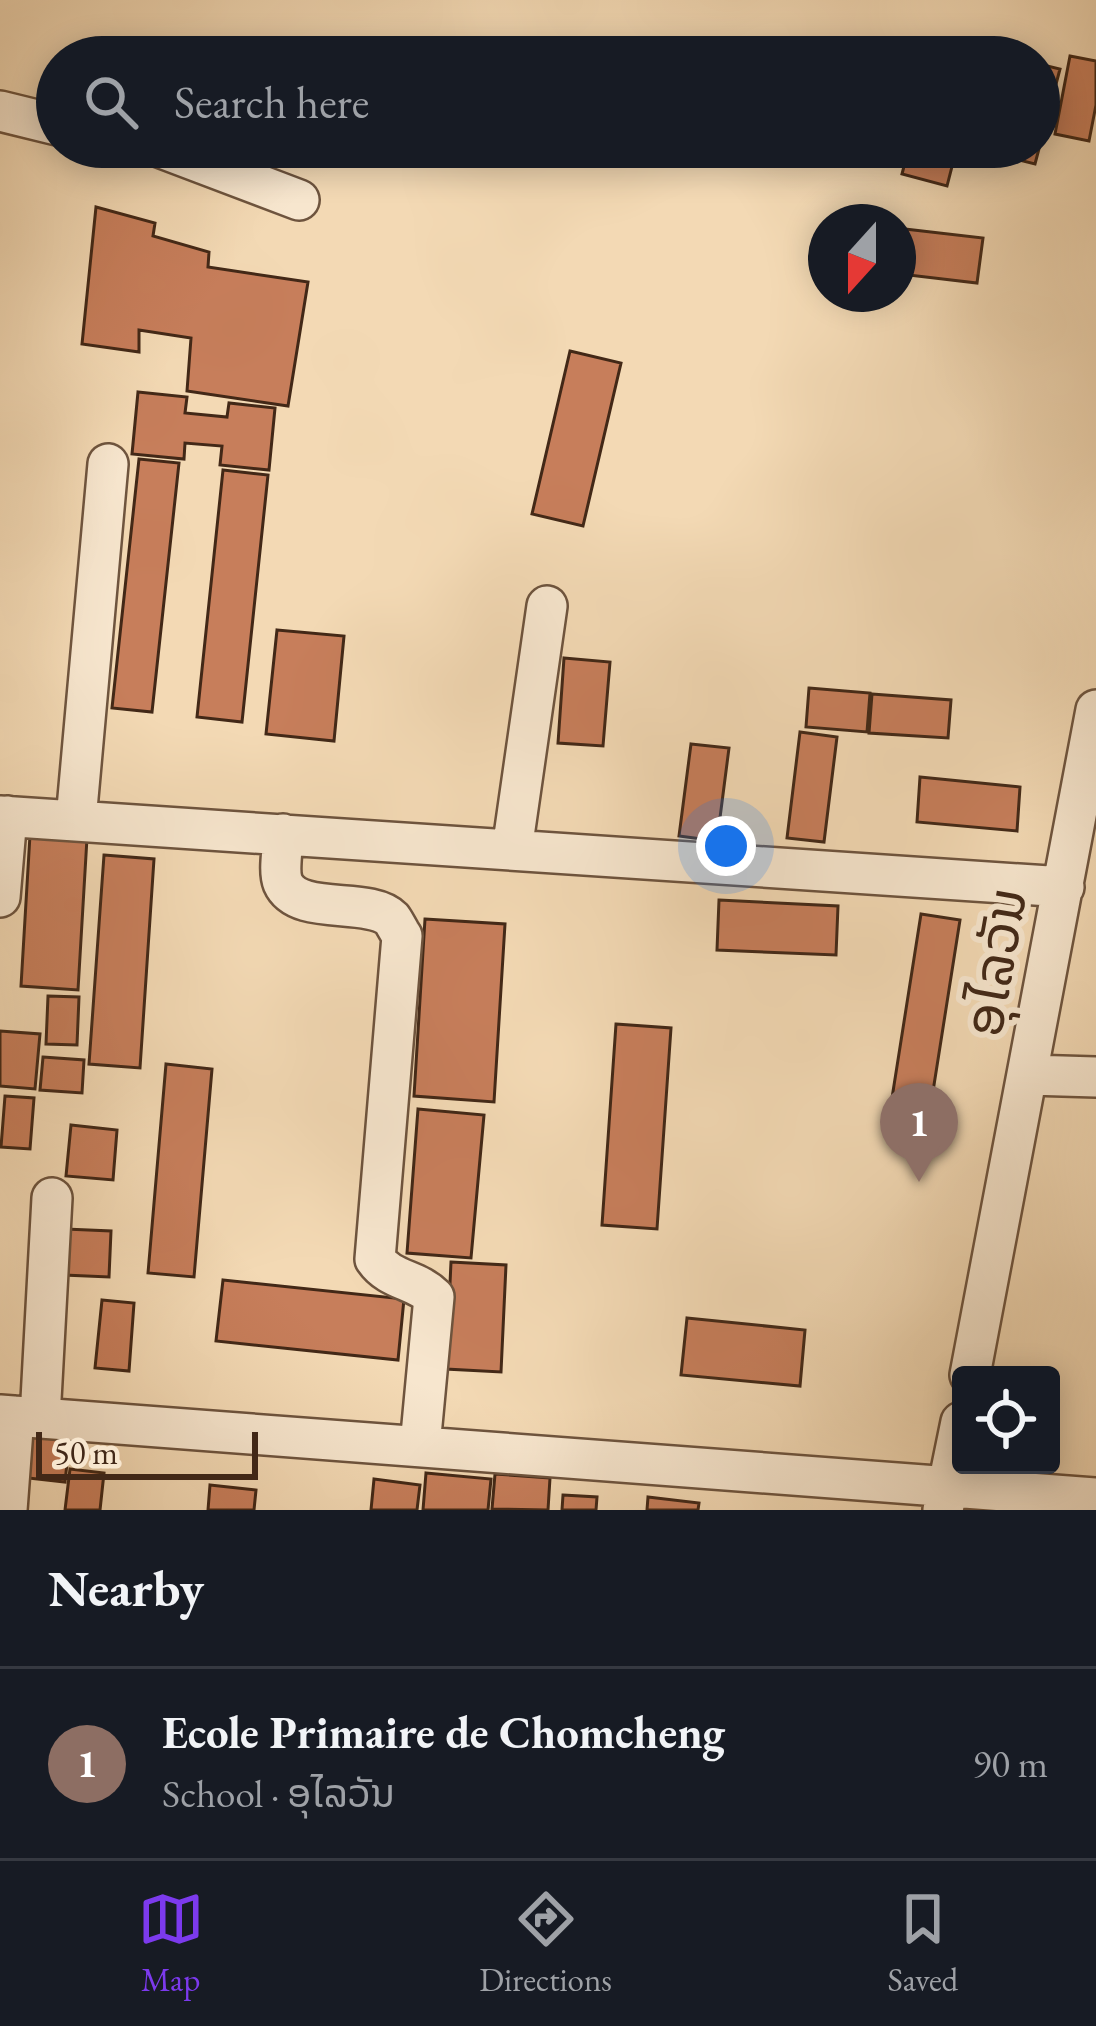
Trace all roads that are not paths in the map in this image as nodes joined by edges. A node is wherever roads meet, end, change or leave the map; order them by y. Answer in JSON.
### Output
{"nodes":[{"id":1,"x":0,"y":111,"type":"edge"},
{"id":2,"x":36,"y":120,"type":"edge"},
{"id":3,"x":214,"y":168,"type":"edge"},
{"id":4,"x":299,"y":200,"type":"dead end"},
{"id":5,"x":108,"y":464,"type":"dead end"},
{"id":6,"x":548,"y":605,"type":"dead end"},
{"id":7,"x":1096,"y":710,"type":"edge"},
{"id":8,"x":3,"y":816,"type":"edge"},
{"id":9,"x":76,"y":820,"type":"junction"},
{"id":10,"x":283,"y":834,"type":"junction"},
{"id":11,"x":512,"y":850,"type":"junction"},
{"id":12,"x":1064,"y":887,"type":"junction"},
{"id":13,"x":0,"y":897,"type":"edge"},
{"id":14,"x":1029,"y":1075,"type":"junction"},
{"id":15,"x":1096,"y":1077,"type":"edge"},
{"id":16,"x":52,"y":1198,"type":"dead end"},
{"id":17,"x":972,"y":1366,"type":"edge"},
{"id":18,"x":18,"y":1416,"type":"edge"},
{"id":19,"x":420,"y":1446,"type":"junction"},
{"id":20,"x":952,"y":1468,"type":"edge"},
{"id":21,"x":1096,"y":1498,"type":"edge"},
{"id":22,"x":946,"y":1499,"type":"edge"},
{"id":23,"x":7,"y":1510,"type":"edge"}],
"edges":[{"from":1,"to":2,"type":"street"},
{"from":3,"to":4,"type":"street"},
{"from":5,"to":9,"type":"street"},
{"from":6,"to":11,"type":"street"},
{"from":7,"to":12,"type":"street","name":"ອຸໄລວັນ"},
{"from":8,"to":9,"type":"street"},
{"from":8,"to":13,"type":"street"},
{"from":9,"to":10,"type":"street"},
{"from":10,"to":11,"type":"street"},
{"from":10,"to":19,"type":"street"},
{"from":11,"to":12,"type":"street"},
{"from":12,"to":14,"type":"street","name":"ອຸໄລວັນ"},
{"from":14,"to":15,"type":"street"},
{"from":14,"to":17,"type":"street","name":"ອຸໄລວັນ"},
{"from":16,"to":18,"type":"street"},
{"from":18,"to":19,"type":"street"},
{"from":18,"to":23,"type":"street"},
{"from":19,"to":22,"type":"street"},
{"from":20,"to":22,"type":"street"},
{"from":21,"to":22,"type":"street"}]}
